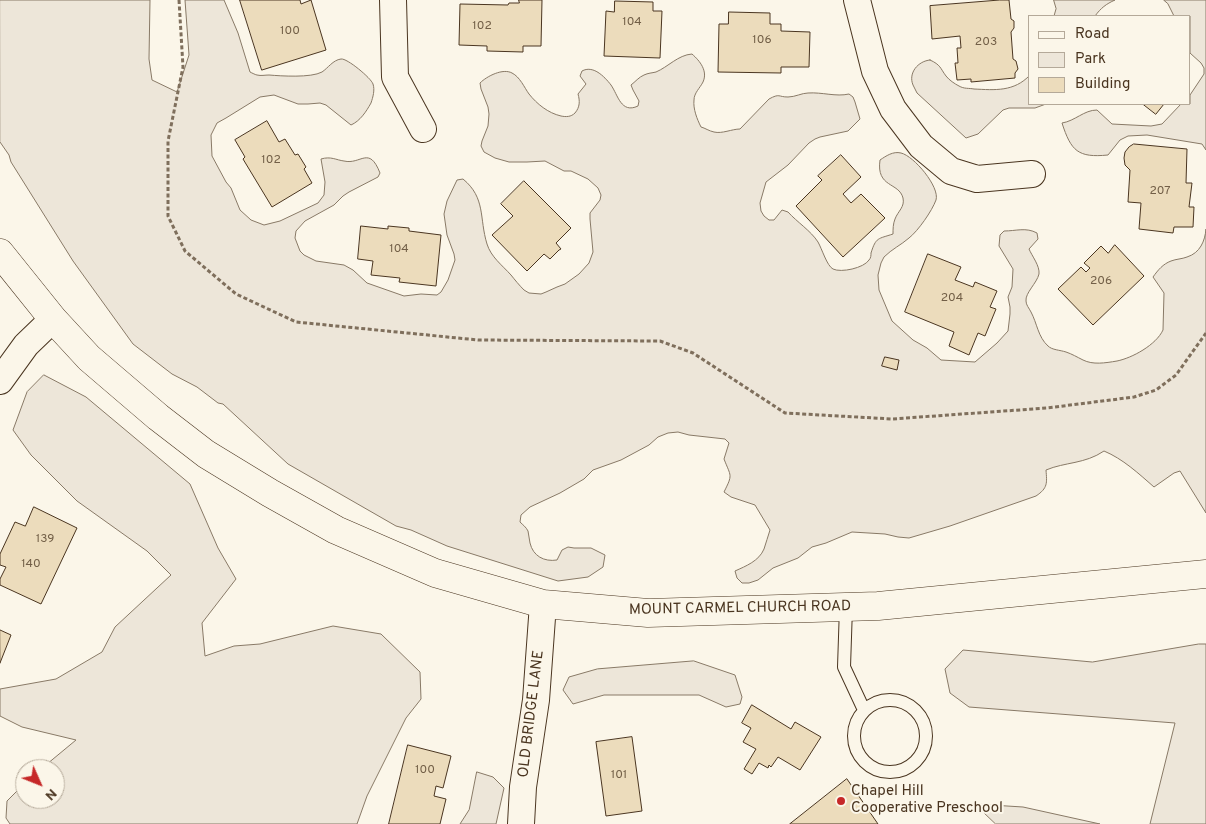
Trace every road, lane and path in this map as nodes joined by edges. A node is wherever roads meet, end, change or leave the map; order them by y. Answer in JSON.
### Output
{"nodes":[{"id":1,"x":179,"y":0,"type":"edge"},
{"id":2,"x":393,"y":0,"type":"edge"},
{"id":3,"x":857,"y":0,"type":"edge"},
{"id":4,"x":423,"y":130,"type":"dead end"},
{"id":5,"x":1032,"y":174,"type":"dead end"},
{"id":6,"x":0,"y":253,"type":"edge"},
{"id":7,"x":53,"y":319,"type":"junction"},
{"id":8,"x":1206,"y":333,"type":"edge"},
{"id":9,"x":0,"y":381,"type":"edge"},
{"id":10,"x":1206,"y":574,"type":"edge"},
{"id":11,"x":543,"y":604,"type":"junction"},
{"id":12,"x":846,"y":607,"type":"junction"},
{"id":13,"x":864,"y":710,"type":"junction"},
{"id":14,"x":521,"y":824,"type":"edge"}],
"edges":[{"from":1,"to":8,"type":"path"},
{"from":2,"to":4,"type":"street"},
{"from":3,"to":5,"type":"street"},
{"from":6,"to":7,"type":"main road","name":"MOUNT CARMEL CHURCH ROAD"},
{"from":7,"to":9,"type":"street"},
{"from":7,"to":11,"type":"main road","name":"MOUNT CARMEL CHURCH ROAD"},
{"from":10,"to":12,"type":"main road","name":"MOUNT CARMEL CHURCH ROAD"},
{"from":11,"to":12,"type":"main road","name":"MOUNT CARMEL CHURCH ROAD"},
{"from":11,"to":14,"type":"street","name":"OLD BRIDGE LANE"},
{"from":12,"to":13,"type":"lane"},
{"from":13,"to":13,"type":"lane"}]}
